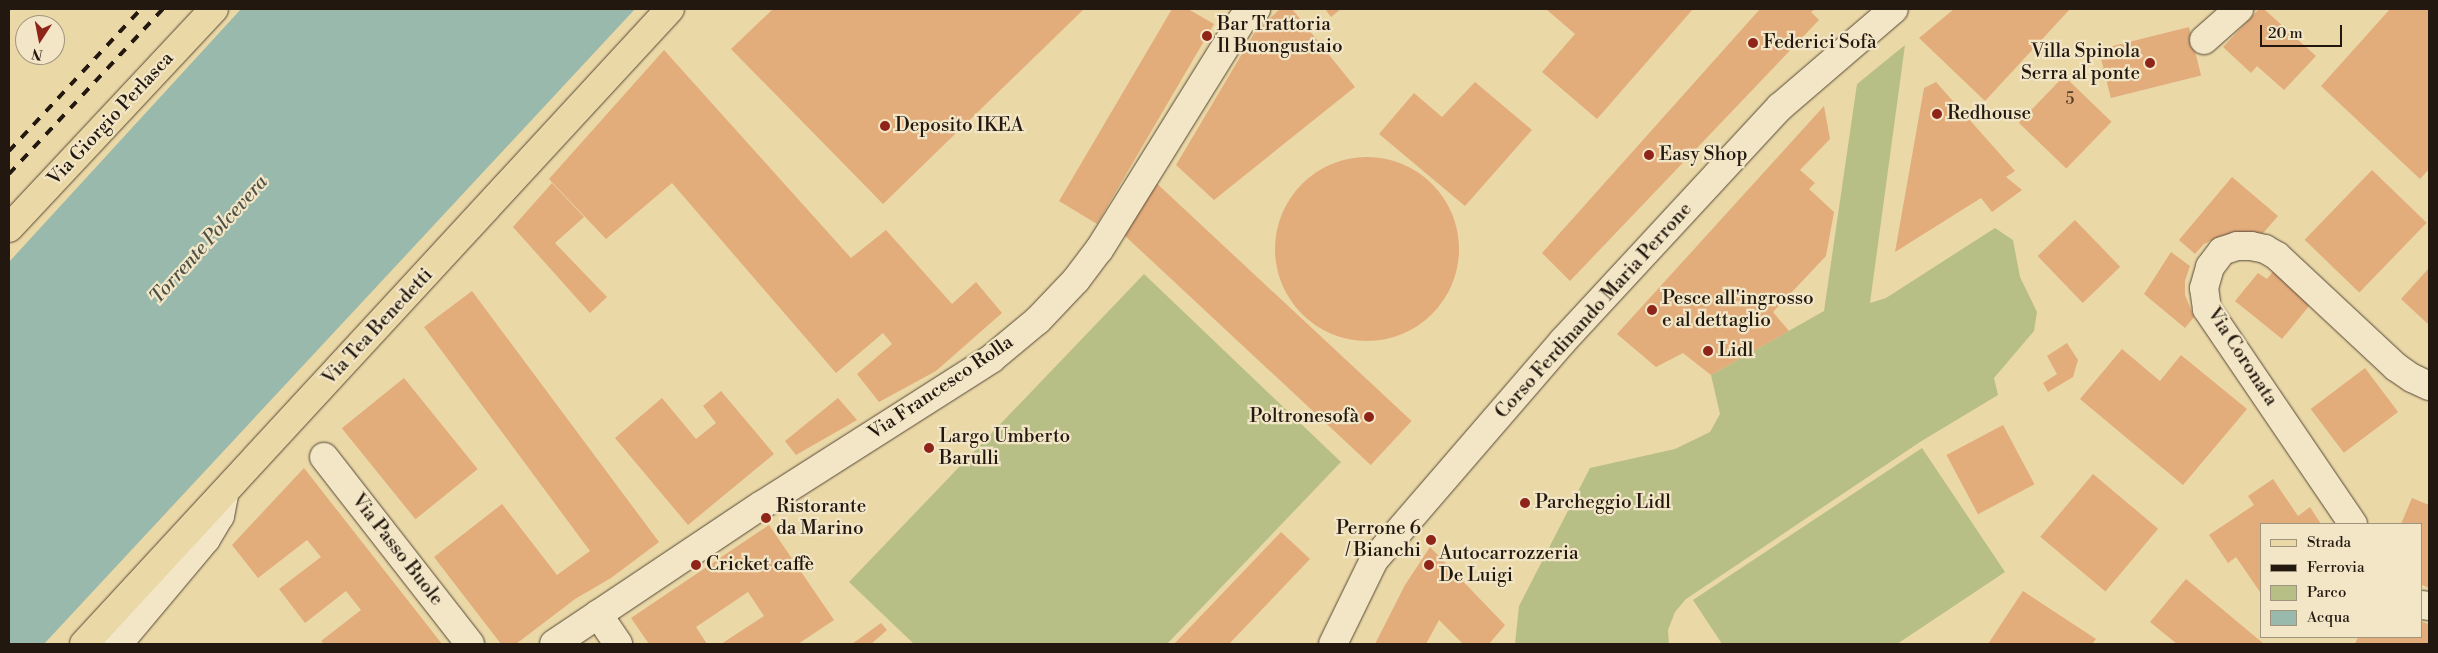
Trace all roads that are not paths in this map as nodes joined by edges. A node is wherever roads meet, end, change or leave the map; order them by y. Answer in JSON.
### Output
{"nodes":[{"id":1,"x":214,"y":9,"type":"edge"},
{"id":2,"x":670,"y":9,"type":"edge"},
{"id":3,"x":1256,"y":9,"type":"edge"},
{"id":4,"x":1894,"y":9,"type":"edge"},
{"id":5,"x":2239,"y":9,"type":"edge"},
{"id":6,"x":2204,"y":40,"type":"dead end"},
{"id":7,"x":9,"y":228,"type":"edge"},
{"id":8,"x":2429,"y":386,"type":"edge"},
{"id":9,"x":324,"y":457,"type":"dead end"},
{"id":10,"x":224,"y":495,"type":"junction"},
{"id":11,"x":2352,"y":523,"type":"edge"},
{"id":12,"x":598,"y":614,"type":"junction"},
{"id":13,"x":84,"y":644,"type":"edge"},
{"id":14,"x":118,"y":644,"type":"edge"},
{"id":15,"x":470,"y":644,"type":"edge"},
{"id":16,"x":554,"y":644,"type":"edge"},
{"id":17,"x":618,"y":644,"type":"edge"},
{"id":18,"x":1332,"y":644,"type":"edge"}],
"edges":[{"from":1,"to":7,"type":"main road","name":"Via Giorgio Perlasca"},
{"from":2,"to":10,"type":"main road","name":"Via Tea Benedetti"},
{"from":3,"to":12,"type":"street","name":"Via Francesco Rolla"},
{"from":4,"to":18,"type":"street","name":"Corso Ferdinando Maria Perrone"},
{"from":5,"to":6,"type":"street"},
{"from":8,"to":11,"type":"street","name":"Via Coronata"},
{"from":9,"to":15,"type":"street","name":"Via Passo Buole"},
{"from":10,"to":13,"type":"main road","name":"Via Tea Benedetti"},
{"from":10,"to":14,"type":"street"},
{"from":12,"to":16,"type":"street"},
{"from":12,"to":17,"type":"street"}]}
